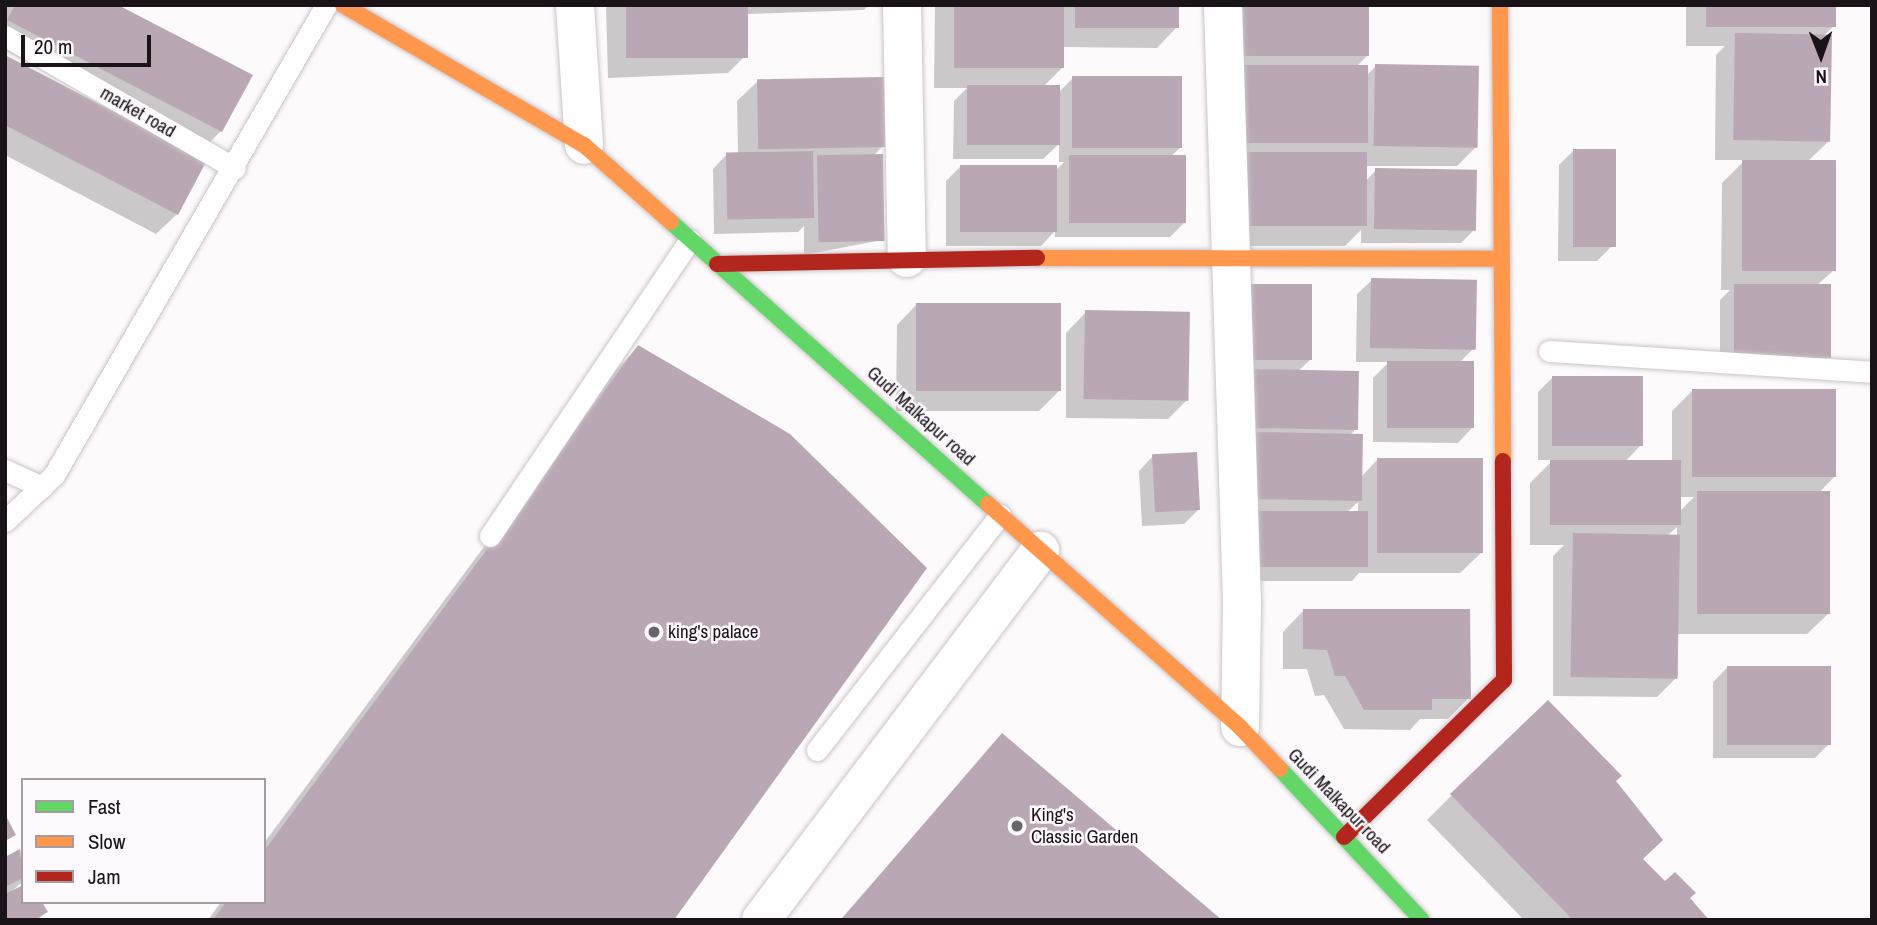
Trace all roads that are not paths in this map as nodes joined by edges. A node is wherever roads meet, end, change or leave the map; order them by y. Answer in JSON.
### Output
{"nodes":[{"id":1,"x":326,"y":5,"type":"edge"},
{"id":2,"x":343,"y":5,"type":"edge"},
{"id":3,"x":575,"y":5,"type":"edge"},
{"id":4,"x":902,"y":5,"type":"edge"},
{"id":5,"x":1223,"y":5,"type":"edge"},
{"id":6,"x":1500,"y":5,"type":"edge"},
{"id":7,"x":5,"y":36,"type":"edge"},
{"id":8,"x":584,"y":145,"type":"junction"},
{"id":9,"x":235,"y":168,"type":"junction"},
{"id":10,"x":690,"y":240,"type":"junction"},
{"id":11,"x":907,"y":258,"type":"junction"},
{"id":12,"x":1228,"y":259,"type":"junction"},
{"id":13,"x":1502,"y":259,"type":"junction"},
{"id":14,"x":717,"y":264,"type":"junction"},
{"id":15,"x":1549,"y":351,"type":"dead end"},
{"id":16,"x":1872,"y":372,"type":"edge"},
{"id":17,"x":5,"y":470,"type":"edge"},
{"id":18,"x":42,"y":487,"type":"junction"},
{"id":19,"x":1000,"y":515,"type":"junction"},
{"id":20,"x":5,"y":521,"type":"edge"},
{"id":21,"x":490,"y":536,"type":"dead end"},
{"id":22,"x":1040,"y":551,"type":"junction"},
{"id":23,"x":1240,"y":727,"type":"junction"},
{"id":24,"x":817,"y":750,"type":"dead end"},
{"id":25,"x":1344,"y":837,"type":"junction"},
{"id":26,"x":1415,"y":917,"type":"edge"},
{"id":27,"x":761,"y":920,"type":"edge"}],
"edges":[{"from":1,"to":9,"type":"lane"},
{"from":2,"to":8,"type":"street","name":"Gudi Malkapur road"},
{"from":3,"to":8,"type":"street"},
{"from":4,"to":11,"type":"street"},
{"from":5,"to":12,"type":"street"},
{"from":6,"to":13,"type":"street"},
{"from":7,"to":9,"type":"lane","name":"market road"},
{"from":8,"to":10,"type":"street","name":"Gudi Malkapur road"},
{"from":9,"to":18,"type":"lane"},
{"from":10,"to":14,"type":"street","name":"Gudi Malkapur road"},
{"from":10,"to":21,"type":"lane"},
{"from":11,"to":12,"type":"street"},
{"from":11,"to":14,"type":"street"},
{"from":12,"to":13,"type":"street"},
{"from":12,"to":23,"type":"street"},
{"from":13,"to":25,"type":"street"},
{"from":14,"to":19,"type":"street","name":"Gudi Malkapur road"},
{"from":15,"to":16,"type":"lane"},
{"from":17,"to":18,"type":"lane"},
{"from":18,"to":20,"type":"lane"},
{"from":19,"to":22,"type":"street","name":"Gudi Malkapur road"},
{"from":19,"to":24,"type":"lane"},
{"from":22,"to":23,"type":"street","name":"Gudi Malkapur road"},
{"from":22,"to":27,"type":"street"},
{"from":23,"to":25,"type":"street","name":"Gudi Malkapur road"},
{"from":25,"to":26,"type":"street","name":"Gudi Malkapur road"}]}
